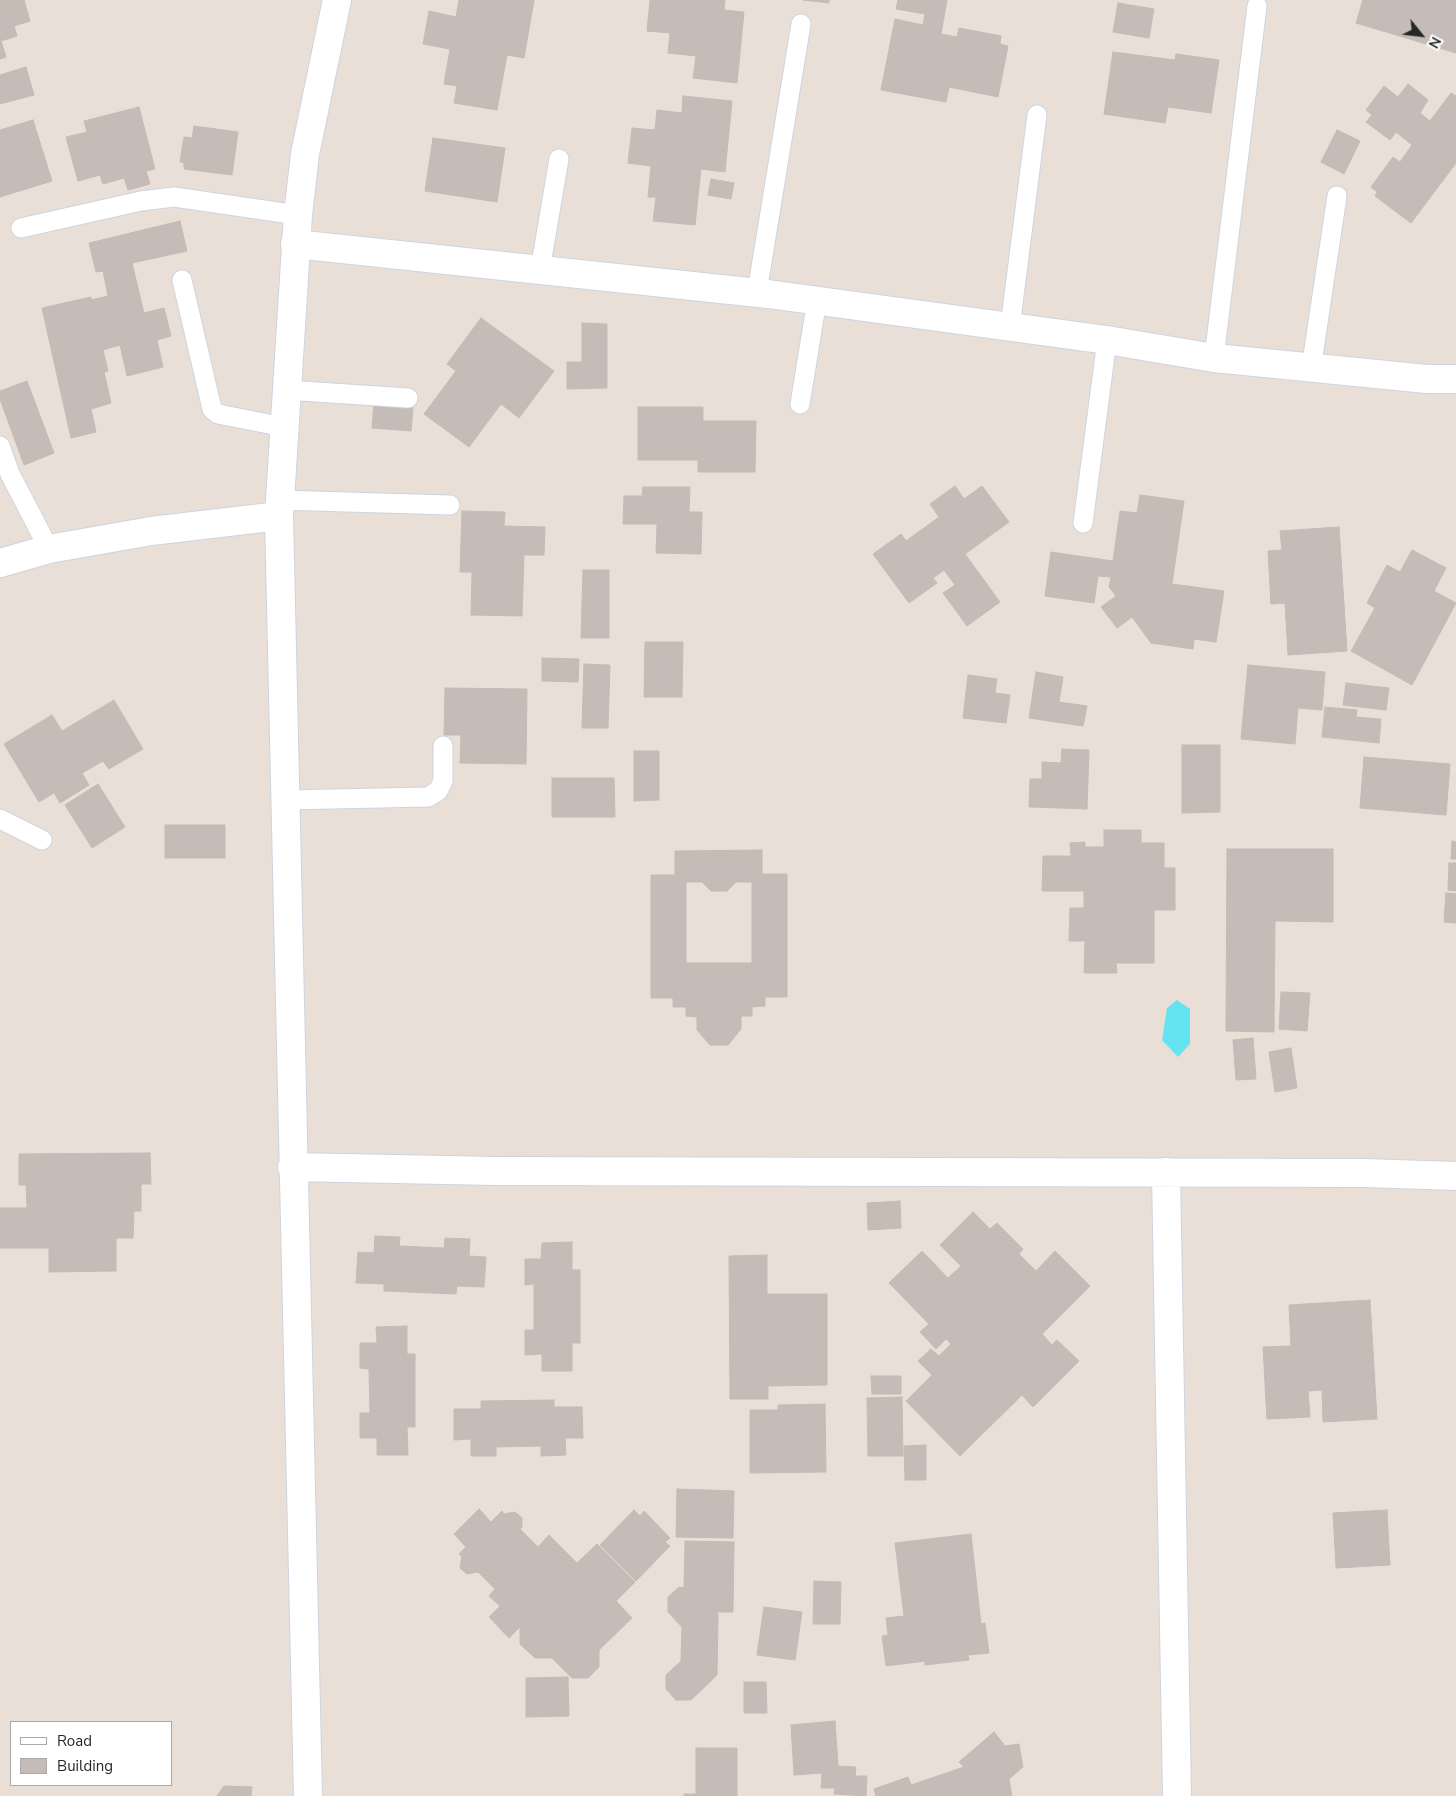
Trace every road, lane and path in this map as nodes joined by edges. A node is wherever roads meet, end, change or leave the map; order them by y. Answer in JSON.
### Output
{"nodes":[{"id":1,"x":337,"y":0,"type":"edge"},
{"id":2,"x":1257,"y":6,"type":"dead end"},
{"id":3,"x":801,"y":24,"type":"dead end"},
{"id":4,"x":1037,"y":115,"type":"dead end"},
{"id":5,"x":559,"y":159,"type":"dead end"},
{"id":6,"x":1337,"y":196,"type":"dead end"},
{"id":7,"x":298,"y":214,"type":"junction"},
{"id":8,"x":21,"y":228,"type":"dead end"},
{"id":9,"x":295,"y":244,"type":"junction"},
{"id":10,"x":540,"y":270,"type":"junction"},
{"id":11,"x":182,"y":280,"type":"dead end"},
{"id":12,"x":758,"y":292,"type":"junction"},
{"id":13,"x":817,"y":300,"type":"junction"},
{"id":14,"x":1010,"y":327,"type":"junction"},
{"id":15,"x":1107,"y":340,"type":"junction"},
{"id":16,"x":1214,"y":358,"type":"junction"},
{"id":17,"x":1311,"y":369,"type":"junction"},
{"id":18,"x":1456,"y":379,"type":"edge"},
{"id":19,"x":286,"y":390,"type":"junction"},
{"id":20,"x":408,"y":398,"type":"dead end"},
{"id":21,"x":800,"y":404,"type":"dead end"},
{"id":22,"x":284,"y":428,"type":"junction"},
{"id":23,"x":0,"y":446,"type":"edge"},
{"id":24,"x":450,"y":504,"type":"dead end"},
{"id":25,"x":279,"y":508,"type":"junction"},
{"id":26,"x":1083,"y":523,"type":"dead end"},
{"id":27,"x":49,"y":549,"type":"junction"},
{"id":28,"x":0,"y":563,"type":"edge"},
{"id":29,"x":443,"y":746,"type":"dead end"},
{"id":30,"x":285,"y":800,"type":"junction"},
{"id":31,"x":0,"y":818,"type":"edge"},
{"id":32,"x":42,"y":840,"type":"dead end"},
{"id":33,"x":292,"y":1167,"type":"junction"},
{"id":34,"x":1166,"y":1172,"type":"junction"},
{"id":35,"x":1456,"y":1176,"type":"edge"},
{"id":36,"x":308,"y":1796,"type":"edge"},
{"id":37,"x":1177,"y":1796,"type":"edge"}],
"edges":[{"from":1,"to":7,"type":"street"},
{"from":2,"to":16,"type":"lane"},
{"from":3,"to":12,"type":"lane"},
{"from":4,"to":14,"type":"lane"},
{"from":5,"to":10,"type":"lane"},
{"from":6,"to":17,"type":"lane"},
{"from":7,"to":8,"type":"lane"},
{"from":7,"to":9,"type":"street"},
{"from":9,"to":10,"type":"street"},
{"from":9,"to":19,"type":"street"},
{"from":10,"to":12,"type":"street"},
{"from":11,"to":22,"type":"lane"},
{"from":12,"to":13,"type":"street"},
{"from":13,"to":14,"type":"street"},
{"from":13,"to":21,"type":"lane"},
{"from":14,"to":15,"type":"street"},
{"from":15,"to":16,"type":"street"},
{"from":15,"to":26,"type":"lane"},
{"from":16,"to":17,"type":"street"},
{"from":17,"to":18,"type":"street"},
{"from":19,"to":20,"type":"lane"},
{"from":19,"to":22,"type":"street"},
{"from":22,"to":25,"type":"street"},
{"from":23,"to":27,"type":"lane"},
{"from":24,"to":25,"type":"lane"},
{"from":25,"to":27,"type":"street"},
{"from":25,"to":30,"type":"street"},
{"from":27,"to":28,"type":"street"},
{"from":29,"to":30,"type":"lane"},
{"from":30,"to":33,"type":"street"},
{"from":31,"to":32,"type":"lane"},
{"from":33,"to":34,"type":"street"},
{"from":33,"to":36,"type":"street"},
{"from":34,"to":35,"type":"street"},
{"from":34,"to":37,"type":"street"}]}
